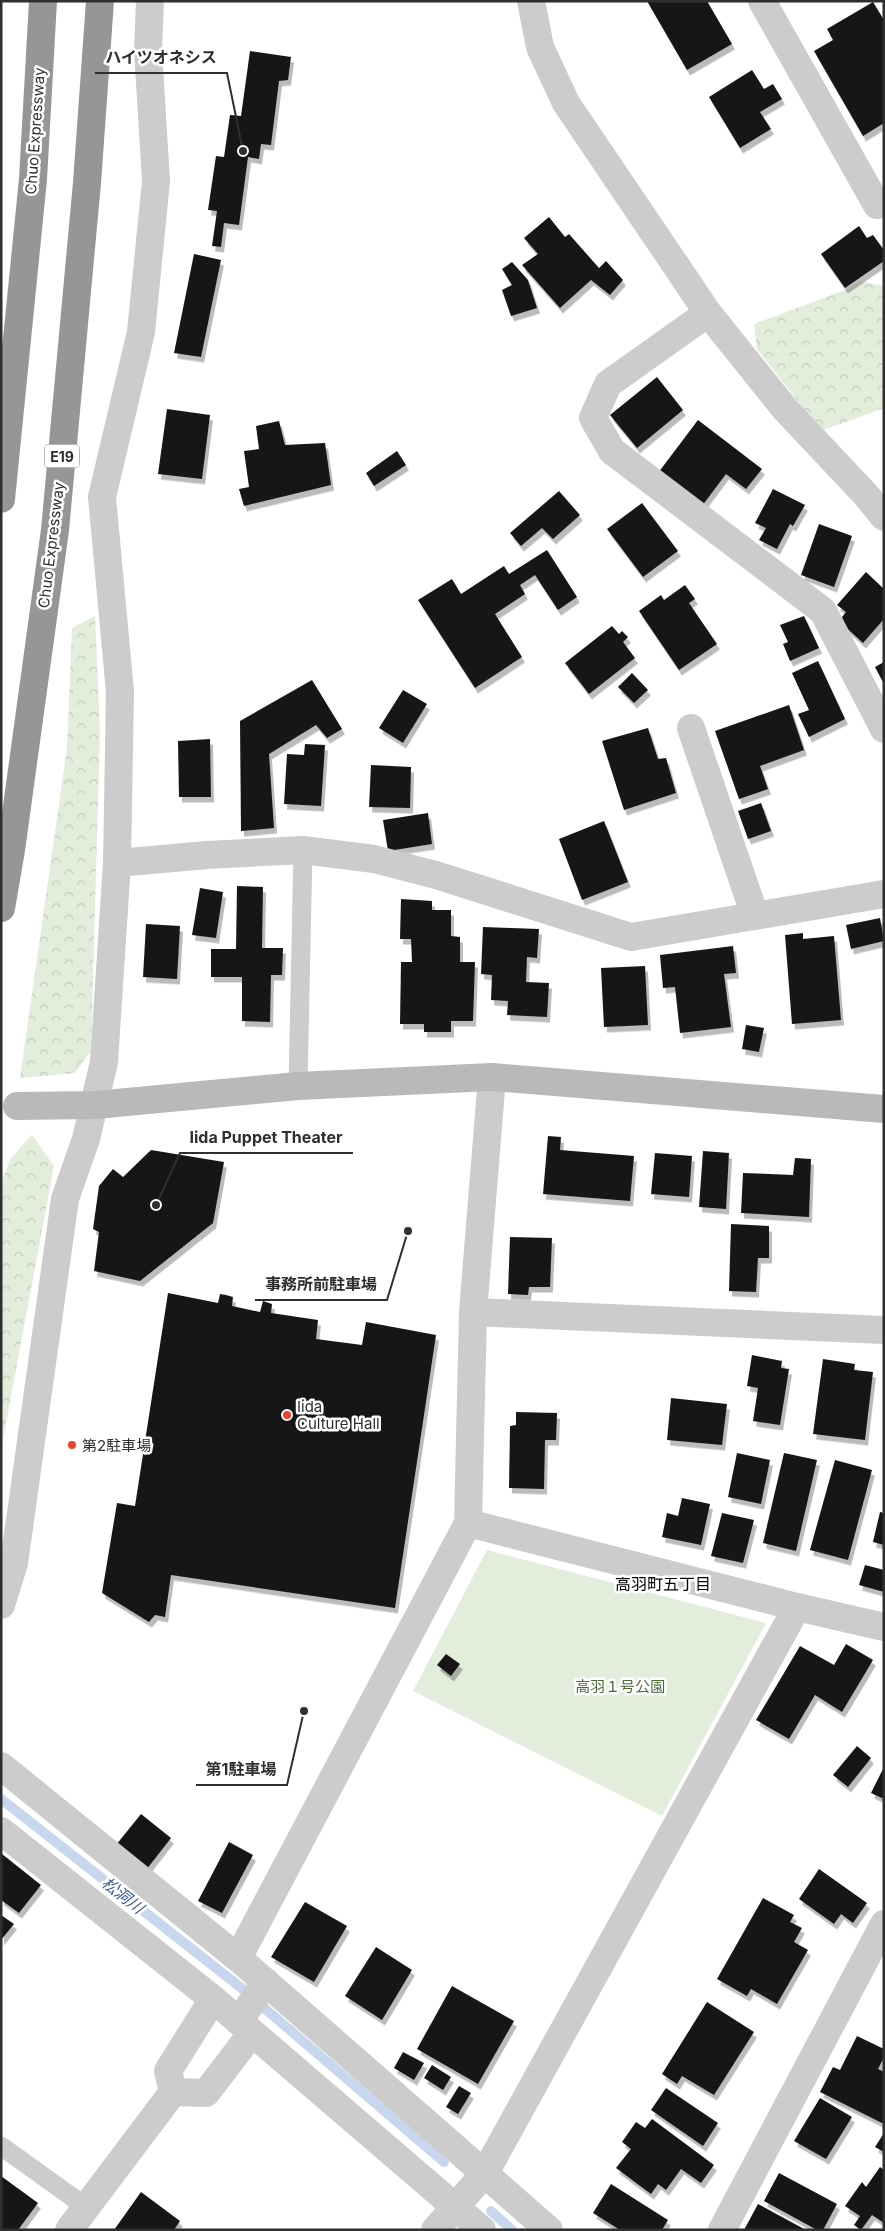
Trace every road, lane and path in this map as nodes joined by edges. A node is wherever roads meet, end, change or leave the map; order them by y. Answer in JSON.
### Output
{"nodes":[{"id":1,"x":42,"y":1,"type":"edge"},
{"id":2,"x":100,"y":1,"type":"edge"},
{"id":3,"x":150,"y":1,"type":"edge"},
{"id":4,"x":530,"y":1,"type":"edge"},
{"id":5,"x":762,"y":1,"type":"edge"},
{"id":6,"x":877,"y":205,"type":"dead end"},
{"id":7,"x":708,"y":313,"type":"junction"},
{"id":8,"x":1,"y":499,"type":"edge"},
{"id":9,"x":884,"y":517,"type":"edge"},
{"id":10,"x":690,"y":728,"type":"dead end"},
{"id":11,"x":884,"y":729,"type":"edge"},
{"id":12,"x":303,"y":850,"type":"junction"},
{"id":13,"x":117,"y":862,"type":"junction"},
{"id":14,"x":884,"y":894,"type":"edge"},
{"id":15,"x":1,"y":908,"type":"edge"},
{"id":16,"x":755,"y":916,"type":"junction"},
{"id":17,"x":492,"y":1077,"type":"junction"},
{"id":18,"x":298,"y":1086,"type":"junction"},
{"id":19,"x":95,"y":1105,"type":"junction"},
{"id":20,"x":17,"y":1106,"type":"dead end"},
{"id":21,"x":884,"y":1109,"type":"edge"},
{"id":22,"x":473,"y":1312,"type":"junction"},
{"id":23,"x":884,"y":1330,"type":"edge"},
{"id":24,"x":468,"y":1522,"type":"junction"},
{"id":25,"x":1,"y":1605,"type":"edge"},
{"id":26,"x":797,"y":1607,"type":"junction"},
{"id":27,"x":884,"y":1627,"type":"edge"},
{"id":28,"x":1,"y":1766,"type":"edge"},
{"id":29,"x":1,"y":1831,"type":"edge"},
{"id":30,"x":884,"y":1924,"type":"edge"},
{"id":31,"x":238,"y":1958,"type":"junction"},
{"id":32,"x":266,"y":1982,"type":"junction"},
{"id":33,"x":213,"y":1999,"type":"junction"},
{"id":34,"x":245,"y":2027,"type":"junction"},
{"id":35,"x":173,"y":2092,"type":"junction"},
{"id":36,"x":1,"y":2146,"type":"edge"},
{"id":37,"x":485,"y":2172,"type":"junction"},
{"id":38,"x":454,"y":2206,"type":"junction"},
{"id":39,"x":86,"y":2207,"type":"junction"},
{"id":40,"x":69,"y":2230,"type":"edge"},
{"id":41,"x":435,"y":2230,"type":"edge"},
{"id":42,"x":482,"y":2230,"type":"edge"},
{"id":43,"x":549,"y":2230,"type":"edge"},
{"id":44,"x":722,"y":2230,"type":"edge"}],
"edges":[{"from":1,"to":8,"type":"highway","name":"Chuo Expressway"},
{"from":2,"to":15,"type":"highway","name":"Chuo Expressway","number":"E19"},
{"from":3,"to":13,"type":"street"},
{"from":4,"to":7,"type":"street"},
{"from":5,"to":6,"type":"street"},
{"from":7,"to":9,"type":"street"},
{"from":7,"to":11,"type":"street"},
{"from":10,"to":16,"type":"street"},
{"from":12,"to":13,"type":"street"},
{"from":12,"to":16,"type":"street"},
{"from":12,"to":18,"type":"lane"},
{"from":13,"to":19,"type":"street"},
{"from":14,"to":16,"type":"street"},
{"from":17,"to":18,"type":"street"},
{"from":17,"to":21,"type":"street"},
{"from":17,"to":22,"type":"street"},
{"from":18,"to":19,"type":"street"},
{"from":19,"to":20,"type":"street"},
{"from":19,"to":25,"type":"street"},
{"from":22,"to":23,"type":"street"},
{"from":22,"to":24,"type":"street"},
{"from":24,"to":26,"type":"street"},
{"from":24,"to":31,"type":"street"},
{"from":26,"to":27,"type":"street"},
{"from":26,"to":37,"type":"street"},
{"from":28,"to":31,"type":"street"},
{"from":29,"to":33,"type":"street"},
{"from":30,"to":44,"type":"street"},
{"from":31,"to":32,"type":"street"},
{"from":32,"to":34,"type":"street"},
{"from":32,"to":37,"type":"street"},
{"from":33,"to":34,"type":"street"},
{"from":33,"to":35,"type":"street"},
{"from":34,"to":35,"type":"street"},
{"from":34,"to":38,"type":"street"},
{"from":35,"to":39,"type":"street"},
{"from":36,"to":39,"type":"lane"},
{"from":37,"to":38,"type":"street"},
{"from":37,"to":43,"type":"street"},
{"from":38,"to":41,"type":"street"},
{"from":38,"to":42,"type":"street"},
{"from":39,"to":40,"type":"street"}]}
